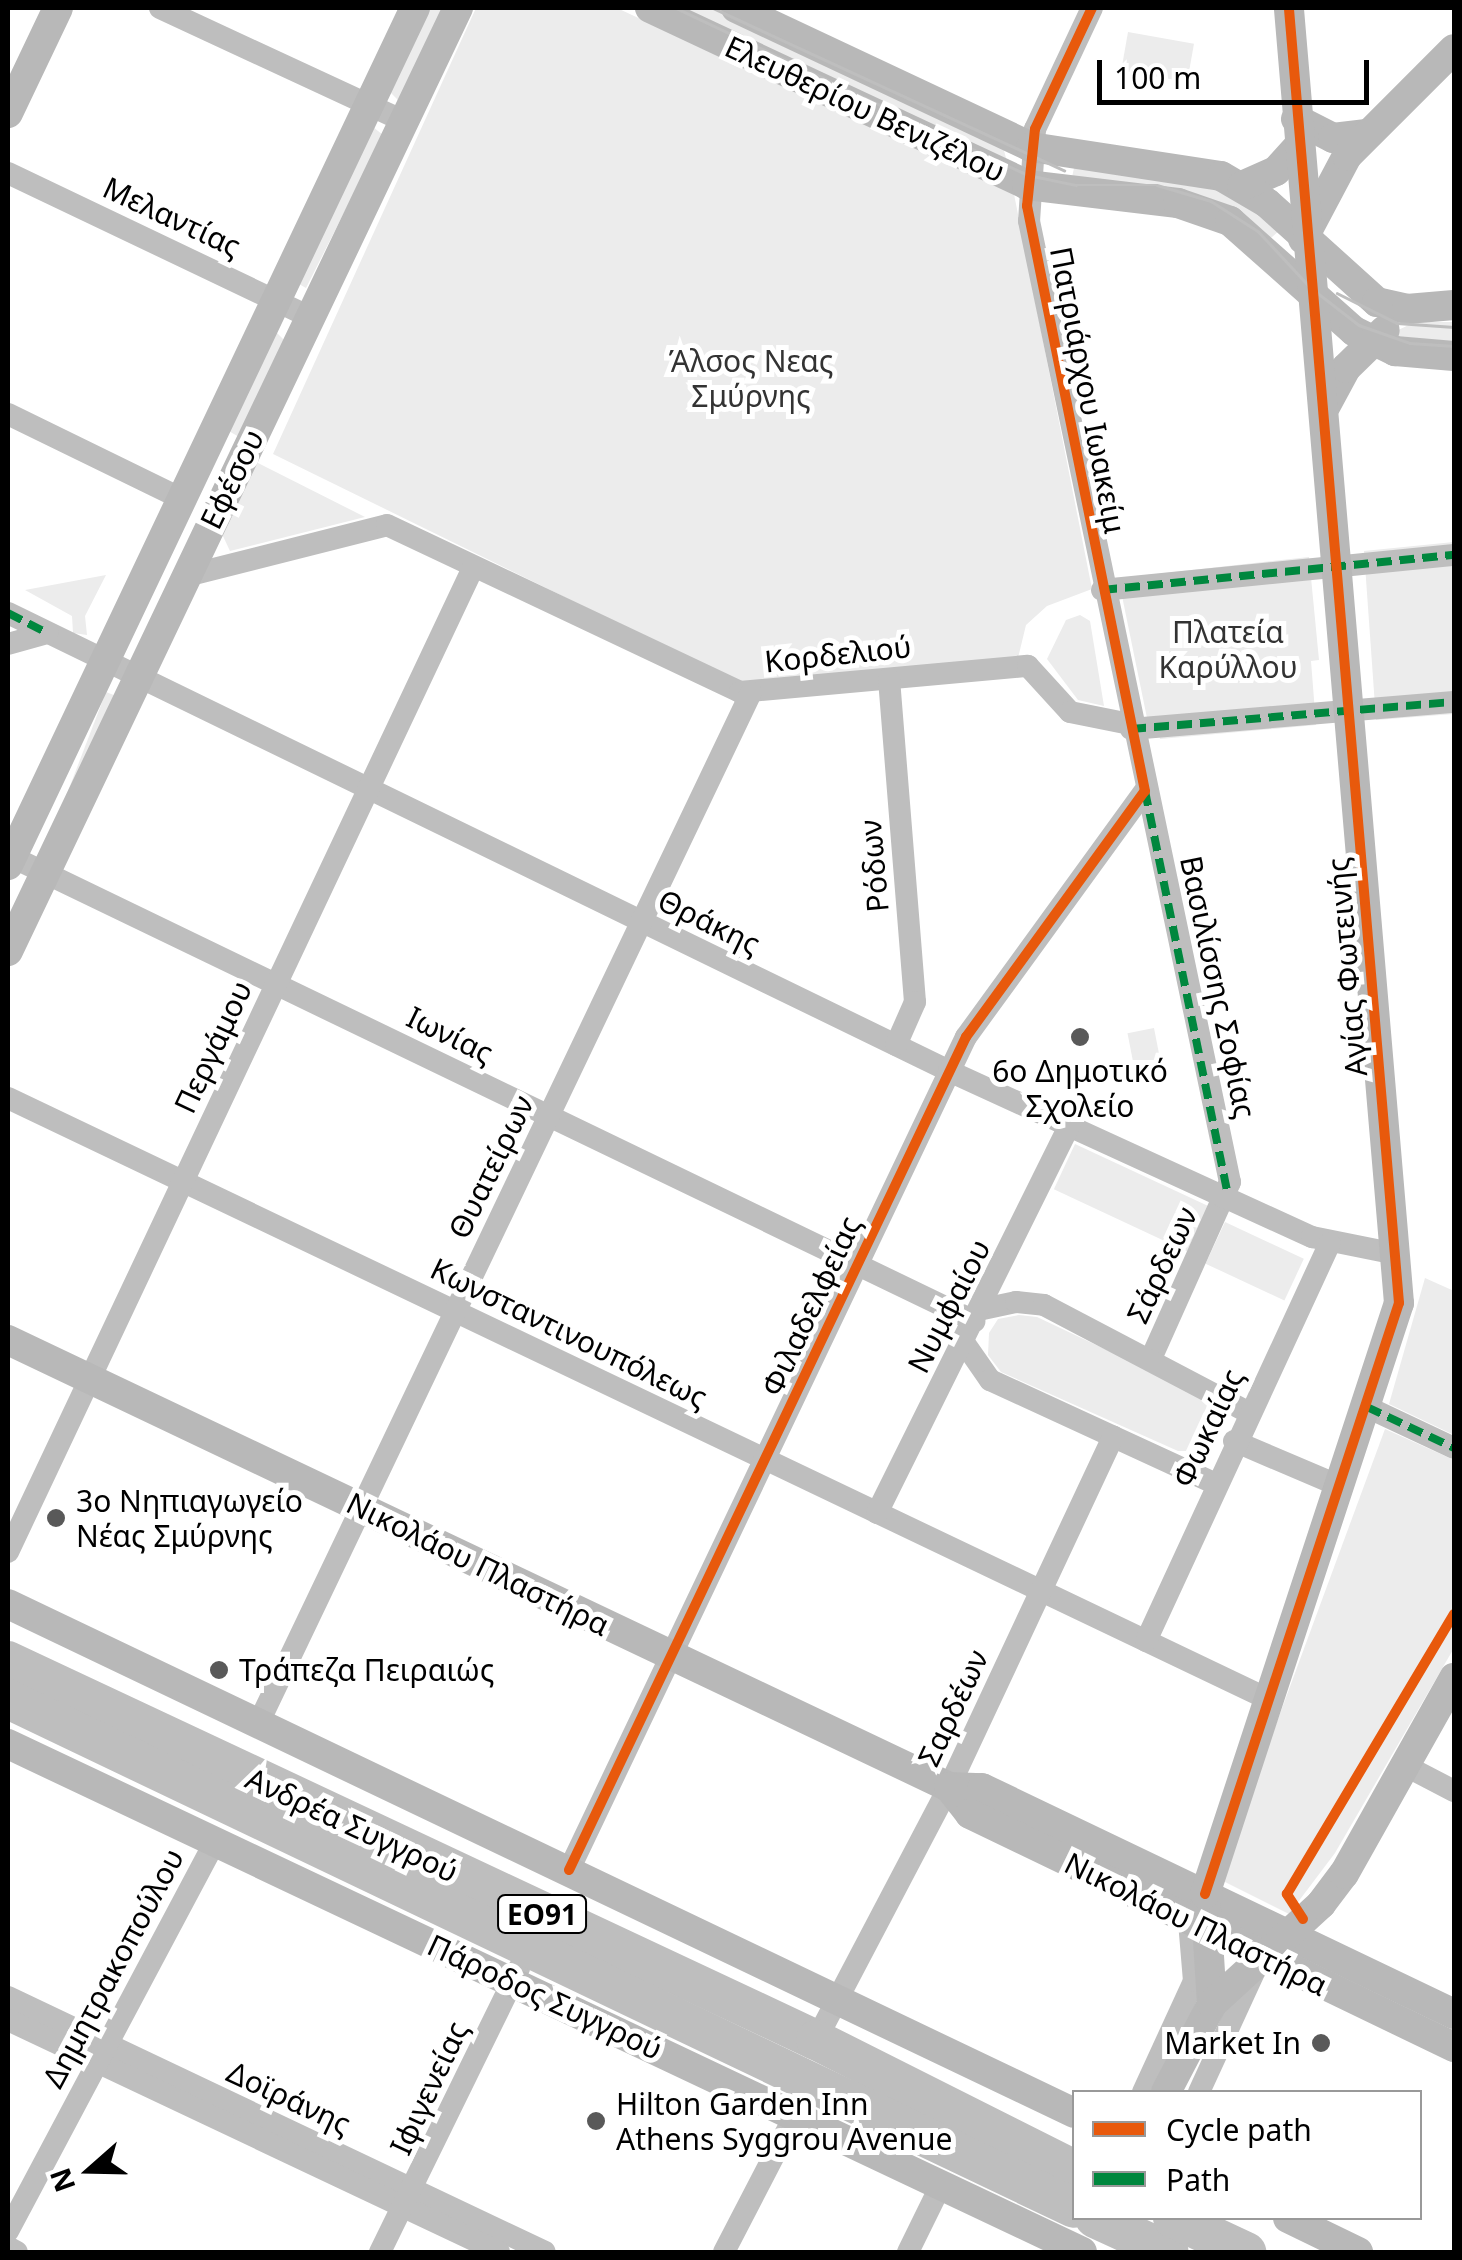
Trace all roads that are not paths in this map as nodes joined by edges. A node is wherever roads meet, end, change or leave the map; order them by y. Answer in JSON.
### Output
{"nodes":[{"id":1,"x":58,"y":8,"type":"edge"},
{"id":2,"x":160,"y":8,"type":"edge"},
{"id":3,"x":415,"y":8,"type":"edge"},
{"id":4,"x":458,"y":8,"type":"edge"},
{"id":5,"x":650,"y":8,"type":"edge"},
{"id":6,"x":740,"y":8,"type":"edge"},
{"id":7,"x":1092,"y":8,"type":"edge"},
{"id":8,"x":1289,"y":8,"type":"edge"},
{"id":9,"x":1454,"y":49,"type":"edge"},
{"id":10,"x":369,"y":104,"type":"junction"},
{"id":11,"x":8,"y":113,"type":"edge"},
{"id":12,"x":403,"y":121,"type":"junction"},
{"id":13,"x":1296,"y":134,"type":"junction"},
{"id":14,"x":1367,"y":134,"type":"junction"},
{"id":15,"x":1031,"y":147,"type":"junction"},
{"id":16,"x":8,"y":173,"type":"edge"},
{"id":17,"x":1027,"y":185,"type":"junction"},
{"id":18,"x":1242,"y":186,"type":"junction"},
{"id":19,"x":1304,"y":238,"type":"junction"},
{"id":20,"x":1261,"y":248,"type":"junction"},
{"id":21,"x":1312,"y":298,"type":"junction"},
{"id":22,"x":276,"y":300,"type":"junction"},
{"id":23,"x":1454,"y":308,"type":"edge"},
{"id":24,"x":310,"y":316,"type":"junction"},
{"id":25,"x":1371,"y":340,"type":"junction"},
{"id":26,"x":1454,"y":356,"type":"edge"},
{"id":27,"x":1326,"y":405,"type":"junction"},
{"id":28,"x":8,"y":414,"type":"edge"},
{"id":29,"x":182,"y":499,"type":"junction"},
{"id":30,"x":1454,"y":555,"type":"edge"},
{"id":31,"x":1339,"y":566,"type":"junction"},
{"id":32,"x":473,"y":568,"type":"junction"},
{"id":33,"x":186,"y":576,"type":"junction"},
{"id":34,"x":1102,"y":590,"type":"junction"},
{"id":35,"x":8,"y":614,"type":"edge"},
{"id":36,"x":48,"y":633,"type":"junction"},
{"id":37,"x":8,"y":644,"type":"edge"},
{"id":38,"x":105,"y":661,"type":"junction"},
{"id":39,"x":138,"y":677,"type":"junction"},
{"id":40,"x":889,"y":679,"type":"junction"},
{"id":41,"x":750,"y":694,"type":"junction"},
{"id":42,"x":1454,"y":702,"type":"edge"},
{"id":43,"x":1351,"y":710,"type":"junction"},
{"id":44,"x":1130,"y":727,"type":"junction"},
{"id":45,"x":1145,"y":791,"type":"junction"},
{"id":46,"x":367,"y":792,"type":"junction"},
{"id":47,"x":9,"y":859,"type":"edge"},
{"id":48,"x":45,"y":873,"type":"junction"},
{"id":49,"x":641,"y":922,"type":"junction"},
{"id":50,"x":8,"y":952,"type":"edge"},
{"id":51,"x":276,"y":984,"type":"junction"},
{"id":52,"x":896,"y":1045,"type":"junction"},
{"id":53,"x":949,"y":1071,"type":"junction"},
{"id":54,"x":8,"y":1098,"type":"edge"},
{"id":55,"x":548,"y":1116,"type":"junction"},
{"id":56,"x":1070,"y":1125,"type":"junction"},
{"id":57,"x":182,"y":1182,"type":"junction"},
{"id":58,"x":1228,"y":1196,"type":"junction"},
{"id":59,"x":1330,"y":1243,"type":"junction"},
{"id":60,"x":1396,"y":1254,"type":"junction"},
{"id":61,"x":858,"y":1265,"type":"junction"},
{"id":62,"x":455,"y":1312,"type":"junction"},
{"id":63,"x":979,"y":1316,"type":"junction"},
{"id":64,"x":8,"y":1340,"type":"edge"},
{"id":65,"x":964,"y":1344,"type":"junction"},
{"id":66,"x":1151,"y":1358,"type":"junction"},
{"id":67,"x":89,"y":1379,"type":"junction"},
{"id":68,"x":1367,"y":1408,"type":"junction"},
{"id":69,"x":1248,"y":1412,"type":"junction"},
{"id":70,"x":1113,"y":1437,"type":"junction"},
{"id":71,"x":1234,"y":1441,"type":"junction"},
{"id":72,"x":1454,"y":1448,"type":"edge"},
{"id":73,"x":765,"y":1460,"type":"junction"},
{"id":74,"x":1214,"y":1483,"type":"junction"},
{"id":75,"x":1337,"y":1485,"type":"junction"},
{"id":76,"x":362,"y":1508,"type":"junction"},
{"id":77,"x":877,"y":1512,"type":"junction"},
{"id":78,"x":8,"y":1552,"type":"edge"},
{"id":79,"x":1041,"y":1591,"type":"junction"},
{"id":80,"x":8,"y":1604,"type":"edge"},
{"id":81,"x":1146,"y":1641,"type":"junction"},
{"id":82,"x":674,"y":1657,"type":"junction"},
{"id":83,"x":8,"y":1661,"type":"edge"},
{"id":84,"x":1454,"y":1678,"type":"edge"},
{"id":85,"x":8,"y":1699,"type":"edge"},
{"id":86,"x":1268,"y":1699,"type":"junction"},
{"id":87,"x":259,"y":1722,"type":"junction"},
{"id":88,"x":8,"y":1744,"type":"edge"},
{"id":89,"x":1406,"y":1766,"type":"junction"},
{"id":90,"x":949,"y":1787,"type":"junction"},
{"id":91,"x":1454,"y":1792,"type":"edge"},
{"id":92,"x":215,"y":1840,"type":"junction"},
{"id":93,"x":569,"y":1870,"type":"junction"},
{"id":94,"x":1205,"y":1894,"type":"junction"},
{"id":95,"x":1321,"y":1904,"type":"junction"},
{"id":96,"x":1198,"y":1926,"type":"junction"},
{"id":97,"x":1285,"y":1932,"type":"junction"},
{"id":98,"x":1262,"y":1955,"type":"junction"},
{"id":99,"x":1337,"y":1957,"type":"junction"},
{"id":100,"x":521,"y":1965,"type":"junction"},
{"id":101,"x":8,"y":1997,"type":"edge"},
{"id":102,"x":837,"y":1999,"type":"junction"},
{"id":103,"x":1212,"y":2004,"type":"junction"},
{"id":104,"x":1454,"y":2014,"type":"edge"},
{"id":105,"x":8,"y":2020,"type":"edge"},
{"id":106,"x":816,"y":2040,"type":"junction"},
{"id":107,"x":1454,"y":2048,"type":"edge"},
{"id":108,"x":102,"y":2054,"type":"junction"},
{"id":109,"x":1144,"y":2090,"type":"edge"},
{"id":110,"x":1167,"y":2090,"type":"edge"},
{"id":111,"x":1200,"y":2090,"type":"edge"},
{"id":112,"x":1072,"y":2112,"type":"edge"},
{"id":113,"x":795,"y":2115,"type":"junction"},
{"id":114,"x":1072,"y":2169,"type":"edge"},
{"id":115,"x":940,"y":2185,"type":"junction"},
{"id":116,"x":410,"y":2199,"type":"junction"},
{"id":117,"x":1177,"y":2220,"type":"edge"},
{"id":118,"x":1292,"y":2220,"type":"edge"},
{"id":119,"x":8,"y":2230,"type":"edge"},
{"id":120,"x":1077,"y":2235,"type":"edge"},
{"id":121,"x":8,"y":2247,"type":"edge"},
{"id":122,"x":18,"y":2252,"type":"edge"},
{"id":123,"x":380,"y":2252,"type":"edge"},
{"id":124,"x":499,"y":2252,"type":"edge"},
{"id":125,"x":544,"y":2252,"type":"edge"},
{"id":126,"x":724,"y":2252,"type":"edge"},
{"id":127,"x":908,"y":2252,"type":"edge"},
{"id":128,"x":1168,"y":2252,"type":"edge"},
{"id":129,"x":1246,"y":2252,"type":"edge"},
{"id":130,"x":1358,"y":2252,"type":"edge"}],
"edges":[{"from":1,"to":11,"type":"street"},
{"from":2,"to":10,"type":"street"},
{"from":3,"to":10,"type":"street","name":"Εφέσου"},
{"from":4,"to":12,"type":"street","name":"Εφέσου"},
{"from":5,"to":17,"type":"street","name":"Ελευθερίου Βενιζέλου"},
{"from":6,"to":15,"type":"street","name":"Ελευθερίου Βενιζέλου"},
{"from":7,"to":15,"type":"street","name":"Πατριάρχου Ιωακείμ"},
{"from":8,"to":13,"type":"street","name":"Αγίας Φωτεινής"},
{"from":9,"to":14,"type":"street"},
{"from":10,"to":12,"type":"street"},
{"from":10,"to":22,"type":"street","name":"Εφέσου"},
{"from":12,"to":24,"type":"street","name":"Εφέσου"},
{"from":13,"to":14,"type":"street"},
{"from":13,"to":18,"type":"street"},
{"from":13,"to":19,"type":"street","name":"Αγίας Φωτεινής"},
{"from":14,"to":19,"type":"street"},
{"from":15,"to":17,"type":"street","name":"Πατριάρχου Ιωακείμ"},
{"from":15,"to":18,"type":"street","name":"Ελευθερίου Βενιζέλου"},
{"from":16,"to":22,"type":"street","name":"Μελαντίας"},
{"from":17,"to":20,"type":"street","name":"Ελευθερίου Βενιζέλου"},
{"from":17,"to":34,"type":"street","name":"Πατριάρχου Ιωακείμ"},
{"from":18,"to":19,"type":"street","name":"Ελευθερίου Βενιζέλου"},
{"from":19,"to":20,"type":"street"},
{"from":19,"to":21,"type":"street","name":"Αγίας Φωτεινής"},
{"from":19,"to":23,"type":"street","name":"Ελευθερίου Βενιζέλου"},
{"from":20,"to":21,"type":"street","name":"Ελευθερίου Βενιζέλου"},
{"from":21,"to":25,"type":"street","name":"Ελευθερίου Βενιζέλου"},
{"from":21,"to":27,"type":"street","name":"Αγίας Φωτεινής"},
{"from":22,"to":24,"type":"street","name":"Μελαντίας"},
{"from":22,"to":29,"type":"street","name":"Εφέσου"},
{"from":23,"to":25,"type":"street"},
{"from":24,"to":33,"type":"street","name":"Εφέσου"},
{"from":25,"to":26,"type":"street","name":"Ελευθερίου Βενιζέλου"},
{"from":25,"to":27,"type":"street"},
{"from":27,"to":31,"type":"street","name":"Αγίας Φωτεινής"},
{"from":28,"to":29,"type":"street"},
{"from":29,"to":38,"type":"street","name":"Εφέσου"},
{"from":30,"to":31,"type":"street"},
{"from":31,"to":34,"type":"street"},
{"from":31,"to":43,"type":"street","name":"Αγίας Φωτεινής"},
{"from":32,"to":33,"type":"street","name":"Κορδελιού"},
{"from":32,"to":41,"type":"street","name":"Κορδελιού"},
{"from":32,"to":46,"type":"street","name":"Περγάμου"},
{"from":33,"to":39,"type":"street","name":"Εφέσου"},
{"from":34,"to":44,"type":"street","name":"Πατριάρχου Ιωακείμ"},
{"from":35,"to":36,"type":"street","name":"Θράκης"},
{"from":36,"to":37,"type":"street"},
{"from":36,"to":38,"type":"street","name":"Θράκης"},
{"from":38,"to":39,"type":"street","name":"Θράκης"},
{"from":38,"to":47,"type":"street","name":"Εφέσου"},
{"from":39,"to":46,"type":"street","name":"Θράκης"},
{"from":39,"to":48,"type":"street","name":"Εφέσου"},
{"from":40,"to":41,"type":"street","name":"Κορδελιού"},
{"from":40,"to":44,"type":"street","name":"Κορδελιού"},
{"from":40,"to":52,"type":"street","name":"Ρόδων"},
{"from":41,"to":49,"type":"street","name":"Θυατείρων"},
{"from":42,"to":43,"type":"street"},
{"from":43,"to":44,"type":"street"},
{"from":43,"to":60,"type":"street","name":"Αγίας Φωτεινής"},
{"from":44,"to":45,"type":"street","name":"Πατριάρχου Ιωακείμ"},
{"from":45,"to":53,"type":"street","name":"Φιλαδελφείας"},
{"from":45,"to":58,"type":"street","name":"Βασιλίσσης Σοφίας"},
{"from":46,"to":49,"type":"street","name":"Θράκης"},
{"from":46,"to":51,"type":"street","name":"Περγάμου"},
{"from":47,"to":48,"type":"street","name":"Ιωνίας"},
{"from":48,"to":50,"type":"street","name":"Εφέσου"},
{"from":48,"to":51,"type":"street","name":"Ιωνίας"},
{"from":49,"to":52,"type":"street","name":"Θράκης"},
{"from":49,"to":55,"type":"street","name":"Θυατείρων"},
{"from":51,"to":55,"type":"street","name":"Ιωνίας"},
{"from":51,"to":57,"type":"street","name":"Περγάμου"},
{"from":52,"to":53,"type":"street","name":"Θράκης"},
{"from":53,"to":56,"type":"street","name":"Θράκης"},
{"from":53,"to":61,"type":"street","name":"Φιλαδελφείας"},
{"from":54,"to":57,"type":"street","name":"Κωνσταντινουπόλεως"},
{"from":55,"to":61,"type":"street","name":"Ιωνίας"},
{"from":55,"to":62,"type":"street","name":"Θυατείρων"},
{"from":56,"to":58,"type":"street","name":"Θράκης"},
{"from":56,"to":63,"type":"street","name":"Νυμφαίου"},
{"from":57,"to":62,"type":"street","name":"Κωνσταντινουπόλεως"},
{"from":57,"to":67,"type":"street","name":"Περγάμου"},
{"from":58,"to":59,"type":"street","name":"Θράκης"},
{"from":58,"to":66,"type":"street","name":"Σάρδεων"},
{"from":59,"to":60,"type":"street","name":"Θράκης"},
{"from":59,"to":69,"type":"street","name":"Φωκαίας"},
{"from":60,"to":68,"type":"street","name":"Αγίας Φωτεινής"},
{"from":61,"to":63,"type":"street","name":"Ιωνίας"},
{"from":61,"to":73,"type":"street","name":"Φιλαδελφείας"},
{"from":62,"to":73,"type":"street","name":"Κωνσταντινουπόλεως"},
{"from":62,"to":76,"type":"street","name":"Θυατείρων"},
{"from":63,"to":65,"type":"street","name":"Νυμφαίου"},
{"from":63,"to":66,"type":"street"},
{"from":64,"to":67,"type":"street","name":"Νικολάου Πλαστήρα"},
{"from":65,"to":70,"type":"street"},
{"from":65,"to":77,"type":"street","name":"Νυμφαίου"},
{"from":66,"to":69,"type":"street"},
{"from":67,"to":76,"type":"street","name":"Νικολάου Πλαστήρα"},
{"from":67,"to":78,"type":"street","name":"Περγάμου"},
{"from":68,"to":72,"type":"street"},
{"from":68,"to":75,"type":"street","name":"Αγίας Φωτεινής"},
{"from":69,"to":71,"type":"street","name":"Φωκαίας"},
{"from":70,"to":74,"type":"street"},
{"from":70,"to":79,"type":"street","name":"Σαρδέων"},
{"from":71,"to":74,"type":"street","name":"Φωκαίας"},
{"from":71,"to":75,"type":"street"},
{"from":73,"to":77,"type":"street","name":"Κωνσταντινουπόλεως"},
{"from":73,"to":82,"type":"street","name":"Φιλαδελφείας"},
{"from":74,"to":81,"type":"street","name":"Φωκαίας"},
{"from":75,"to":86,"type":"street","name":"Αγίας Φωτεινής"},
{"from":76,"to":82,"type":"street","name":"Νικολάου Πλαστήρα"},
{"from":76,"to":87,"type":"street","name":"Θυατείρων"},
{"from":77,"to":79,"type":"street","name":"Κωνσταντινουπόλεως"},
{"from":79,"to":81,"type":"street","name":"Κωνσταντινουπόλεως"},
{"from":79,"to":90,"type":"street","name":"Σαρδέων"},
{"from":80,"to":87,"type":"street"},
{"from":81,"to":86,"type":"street","name":"Κωνσταντινουπόλεως"},
{"from":82,"to":90,"type":"street","name":"Νικολάου Πλαστήρα"},
{"from":82,"to":93,"type":"street","name":"Φιλαδελφείας"},
{"from":83,"to":106,"type":"highway","name":"Ανδρέα Συγγρού","number":"ΕΟ91"},
{"from":84,"to":89,"type":"street"},
{"from":85,"to":100,"type":"highway","name":"Ανδρέα Συγγρού","number":"ΕΟ91"},
{"from":86,"to":94,"type":"street","name":"Αγίας Φωτεινής"},
{"from":87,"to":93,"type":"street"},
{"from":88,"to":92,"type":"street","name":"Πάροδος Συγγρού"},
{"from":89,"to":91,"type":"street"},
{"from":89,"to":95,"type":"street"},
{"from":90,"to":94,"type":"street","name":"Νικολάου Πλαστήρα"},
{"from":90,"to":96,"type":"street","name":"Νικολάου Πλαστήρα"},
{"from":90,"to":102,"type":"street","name":"Σαρδέων"},
{"from":92,"to":100,"type":"street","name":"Πάροδος Συγγρού"},
{"from":92,"to":108,"type":"street","name":"Δημητρακοπούλου"},
{"from":93,"to":102,"type":"street"},
{"from":94,"to":96,"type":"street","name":"Αγίας Φωτεινής"},
{"from":94,"to":97,"type":"street","name":"Νικολάου Πλαστήρα"},
{"from":95,"to":97,"type":"street"},
{"from":95,"to":99,"type":"street"},
{"from":96,"to":98,"type":"street","name":"Νικολάου Πλαστήρα"},
{"from":96,"to":103,"type":"street","name":"Αγίας Φωτεινής"},
{"from":96,"to":109,"type":"street","name":"Αγίας Φωτεινής"},
{"from":97,"to":98,"type":"street"},
{"from":97,"to":99,"type":"street","name":"Νικολάου Πλαστήρα"},
{"from":98,"to":103,"type":"street"},
{"from":98,"to":107,"type":"street","name":"Νικολάου Πλαστήρα"},
{"from":98,"to":111,"type":"street"},
{"from":99,"to":104,"type":"street","name":"Νικολάου Πλαστήρα"},
{"from":100,"to":113,"type":"street","name":"Πάροδος Συγγρού"},
{"from":100,"to":116,"type":"street","name":"Ιφιγενείας"},
{"from":100,"to":120,"type":"highway","name":"Ανδρέα Συγγρού","number":"ΕΟ91"},
{"from":101,"to":108,"type":"street","name":"Δοϊράνης"},
{"from":102,"to":106,"type":"street"},
{"from":102,"to":112,"type":"street"},
{"from":103,"to":110,"type":"street"},
{"from":105,"to":108,"type":"street","name":"Δοϊράνης"},
{"from":106,"to":114,"type":"highway","name":"Ανδρέα Συγγρού","number":"ΕΟ91"},
{"from":108,"to":116,"type":"street","name":"Δοϊράνης"},
{"from":108,"to":119,"type":"street","name":"Δημητρακοπούλου"},
{"from":113,"to":115,"type":"street","name":"Πάροδος Συγγρού"},
{"from":113,"to":126,"type":"street"},
{"from":115,"to":120,"type":"street","name":"Πάροδος Συγγρού"},
{"from":115,"to":127,"type":"street"},
{"from":116,"to":123,"type":"street","name":"Ιφιγενείας"},
{"from":116,"to":124,"type":"street","name":"Δοϊράνης"},
{"from":116,"to":125,"type":"street","name":"Δοϊράνης"},
{"from":117,"to":129,"type":"highway"},
{"from":118,"to":130,"type":"street"},
{"from":120,"to":128,"type":"highway","name":"Ανδρέα Συγγρού","number":"ΕΟ91"},
{"from":121,"to":122,"type":"street"}]}
